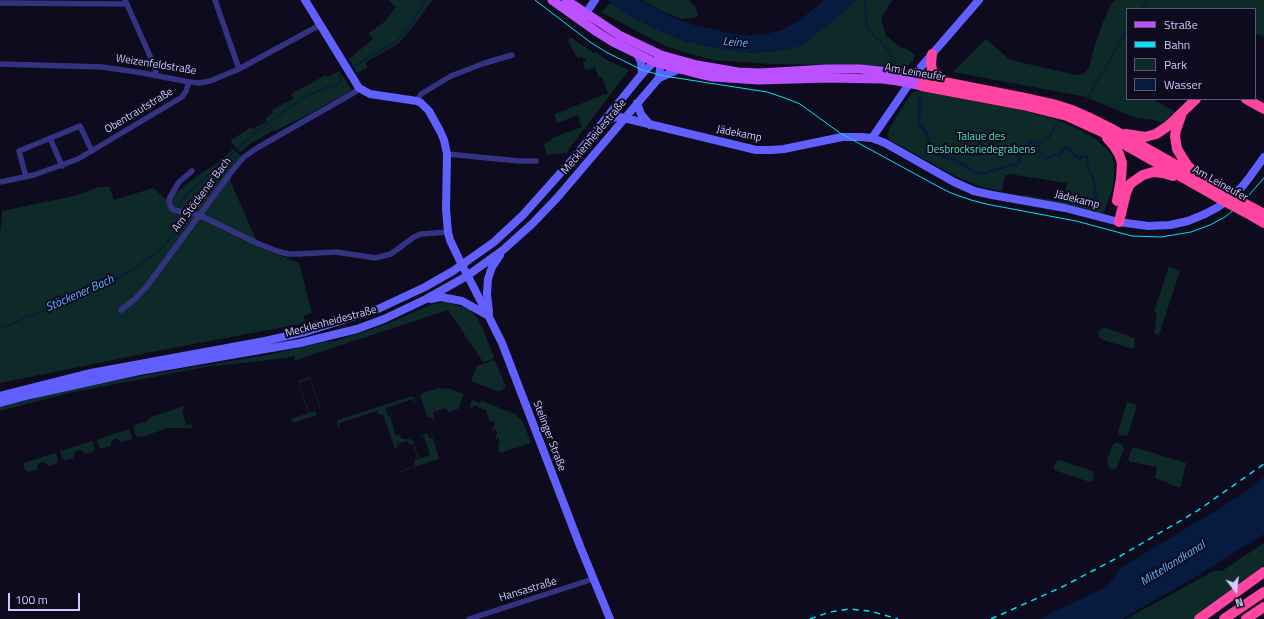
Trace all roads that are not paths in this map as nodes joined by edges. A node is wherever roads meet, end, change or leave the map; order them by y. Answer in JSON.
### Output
{"nodes":[{"id":1,"x":215,"y":0,"type":"edge"},
{"id":2,"x":305,"y":0,"type":"edge"},
{"id":3,"x":552,"y":0,"type":"edge"},
{"id":4,"x":566,"y":0,"type":"edge"},
{"id":5,"x":979,"y":0,"type":"edge"},
{"id":6,"x":126,"y":2,"type":"edge"},
{"id":7,"x":0,"y":3,"type":"edge"},
{"id":8,"x":593,"y":3,"type":"edge"},
{"id":9,"x":583,"y":18,"type":"junction"},
{"id":10,"x":320,"y":25,"type":"junction"},
{"id":11,"x":637,"y":54,"type":"junction"},
{"id":12,"x":932,"y":54,"type":"junction"},
{"id":13,"x":512,"y":55,"type":"dead end"},
{"id":14,"x":659,"y":60,"type":"junction"},
{"id":15,"x":0,"y":64,"type":"edge"},
{"id":16,"x":239,"y":69,"type":"junction"},
{"id":17,"x":679,"y":69,"type":"junction"},
{"id":18,"x":642,"y":74,"type":"junction"},
{"id":19,"x":156,"y":76,"type":"junction"},
{"id":20,"x":659,"y":78,"type":"junction"},
{"id":21,"x":918,"y":80,"type":"junction"},
{"id":22,"x":188,"y":82,"type":"junction"},
{"id":23,"x":945,"y":82,"type":"junction"},
{"id":24,"x":359,"y":88,"type":"junction"},
{"id":25,"x":1195,"y":100,"type":"edge"},
{"id":26,"x":1248,"y":100,"type":"edge"},
{"id":27,"x":416,"y":101,"type":"junction"},
{"id":28,"x":637,"y":103,"type":"junction"},
{"id":29,"x":1262,"y":106,"type":"edge"},
{"id":30,"x":624,"y":119,"type":"junction"},
{"id":31,"x":605,"y":121,"type":"junction"},
{"id":32,"x":650,"y":125,"type":"junction"},
{"id":33,"x":1172,"y":128,"type":"junction"},
{"id":34,"x":1114,"y":130,"type":"junction"},
{"id":35,"x":1102,"y":132,"type":"junction"},
{"id":36,"x":50,"y":138,"type":"junction"},
{"id":37,"x":872,"y":138,"type":"junction"},
{"id":38,"x":92,"y":151,"type":"junction"},
{"id":39,"x":447,"y":154,"type":"junction"},
{"id":40,"x":1264,"y":157,"type":"edge"},
{"id":41,"x":536,"y":161,"type":"dead end"},
{"id":42,"x":62,"y":166,"type":"junction"},
{"id":43,"x":192,"y":171,"type":"dead end"},
{"id":44,"x":26,"y":176,"type":"junction"},
{"id":45,"x":1204,"y":180,"type":"junction"},
{"id":46,"x":0,"y":182,"type":"edge"},
{"id":47,"x":1217,"y":194,"type":"junction"},
{"id":48,"x":1248,"y":210,"type":"junction"},
{"id":49,"x":1264,"y":214,"type":"edge"},
{"id":50,"x":199,"y":215,"type":"junction"},
{"id":51,"x":1115,"y":221,"type":"junction"},
{"id":52,"x":1264,"y":223,"type":"edge"},
{"id":53,"x":448,"y":232,"type":"junction"},
{"id":54,"x":503,"y":250,"type":"junction"},
{"id":55,"x":462,"y":265,"type":"junction"},
{"id":56,"x":467,"y":276,"type":"junction"},
{"id":57,"x":426,"y":299,"type":"junction"},
{"id":58,"x":121,"y":310,"type":"dead end"},
{"id":59,"x":489,"y":317,"type":"junction"},
{"id":60,"x":0,"y":396,"type":"edge"},
{"id":61,"x":0,"y":404,"type":"edge"},
{"id":62,"x":1264,"y":572,"type":"edge"},
{"id":63,"x":593,"y":579,"type":"junction"},
{"id":64,"x":1264,"y":580,"type":"edge"},
{"id":65,"x":1264,"y":592,"type":"edge"},
{"id":66,"x":1264,"y":607,"type":"edge"},
{"id":67,"x":1264,"y":614,"type":"edge"},
{"id":68,"x":469,"y":619,"type":"edge"},
{"id":69,"x":610,"y":619,"type":"edge"},
{"id":70,"x":1199,"y":619,"type":"edge"},
{"id":71,"x":1203,"y":619,"type":"edge"},
{"id":72,"x":1224,"y":619,"type":"edge"},
{"id":73,"x":1246,"y":619,"type":"edge"},
{"id":74,"x":1256,"y":619,"type":"edge"}],
"edges":[{"from":1,"to":16,"type":"street"},
{"from":2,"to":10,"type":"main road"},
{"from":3,"to":9,"type":"main road","name":"Am Leineufer"},
{"from":4,"to":9,"type":"main road","name":"Am Leineufer"},
{"from":5,"to":12,"type":"main road"},
{"from":6,"to":7,"type":"street"},
{"from":6,"to":19,"type":"street"},
{"from":8,"to":9,"type":"main road"},
{"from":9,"to":11,"type":"main road","name":"Am Leineufer"},
{"from":9,"to":14,"type":"main road","name":"Am Leineufer"},
{"from":10,"to":16,"type":"street","name":"Weizenfeldstraße"},
{"from":10,"to":24,"type":"main road"},
{"from":11,"to":14,"type":"main road","name":"Am Leineufer"},
{"from":11,"to":18,"type":"main road"},
{"from":12,"to":21,"type":"main road"},
{"from":12,"to":23,"type":"highway"},
{"from":13,"to":27,"type":"street"},
{"from":14,"to":17,"type":"main road","name":"Am Leineufer"},
{"from":14,"to":18,"type":"main road","name":"Mecklenheidestraße"},
{"from":14,"to":20,"type":"main road"},
{"from":14,"to":21,"type":"main road","name":"Am Leineufer"},
{"from":15,"to":19,"type":"street","name":"Weizenfeldstraße"},
{"from":16,"to":22,"type":"street","name":"Weizenfeldstraße"},
{"from":17,"to":20,"type":"main road"},
{"from":17,"to":21,"type":"main road","name":"Am Leineufer"},
{"from":18,"to":31,"type":"main road","name":"Mecklenheidestraße"},
{"from":19,"to":22,"type":"street","name":"Weizenfeldstraße"},
{"from":20,"to":28,"type":"main road","name":"Mecklenheidestraße"},
{"from":21,"to":23,"type":"highway","name":"Am Leineufer"},
{"from":21,"to":35,"type":"highway","name":"Am Leineufer"},
{"from":21,"to":37,"type":"main road"},
{"from":22,"to":38,"type":"street","name":"Obentrautstraße"},
{"from":23,"to":34,"type":"highway","name":"Am Leineufer"},
{"from":24,"to":27,"type":"main road"},
{"from":24,"to":50,"type":"street","name":"Am Stöckener Bach"},
{"from":25,"to":33,"type":"highway"},
{"from":26,"to":29,"type":"highway"},
{"from":27,"to":39,"type":"main road","name":"Stelinger Straße"},
{"from":28,"to":30,"type":"main road","name":"Mecklenheidestraße"},
{"from":28,"to":32,"type":"main road"},
{"from":30,"to":31,"type":"main road","name":"Jädekamp"},
{"from":30,"to":32,"type":"main road","name":"Jädekamp"},
{"from":30,"to":54,"type":"main road","name":"Mecklenheidestraße"},
{"from":31,"to":55,"type":"main road","name":"Mecklenheidestraße"},
{"from":32,"to":37,"type":"main road","name":"Jädekamp"},
{"from":33,"to":34,"type":"highway"},
{"from":33,"to":45,"type":"highway"},
{"from":34,"to":45,"type":"highway","name":"Am Leineufer"},
{"from":35,"to":47,"type":"highway","name":"Am Leineufer"},
{"from":35,"to":51,"type":"highway"},
{"from":36,"to":38,"type":"street"},
{"from":36,"to":42,"type":"street"},
{"from":36,"to":44,"type":"street"},
{"from":37,"to":51,"type":"main road","name":"Jädekamp"},
{"from":38,"to":42,"type":"street","name":"Obentrautstraße"},
{"from":39,"to":41,"type":"street"},
{"from":39,"to":53,"type":"main road","name":"Stelinger Straße"},
{"from":40,"to":51,"type":"main road","name":"Jädekamp"},
{"from":42,"to":44,"type":"street","name":"Obentrautstraße"},
{"from":43,"to":50,"type":"street","name":"Am Stöckener Bach"},
{"from":44,"to":46,"type":"street","name":"Obentrautstraße"},
{"from":45,"to":47,"type":"highway","name":"Am Leineufer"},
{"from":47,"to":48,"type":"highway","name":"Am Leineufer","bridge":true},
{"from":47,"to":51,"type":"highway"},
{"from":48,"to":49,"type":"highway","name":"Am Leineufer"},
{"from":48,"to":52,"type":"highway","name":"Am Leineufer"},
{"from":50,"to":53,"type":"street"},
{"from":50,"to":58,"type":"street","name":"Am Stöckener Bach"},
{"from":53,"to":55,"type":"main road","name":"Stelinger Straße"},
{"from":54,"to":56,"type":"main road","name":"Mecklenheidestraße"},
{"from":54,"to":59,"type":"main road"},
{"from":55,"to":56,"type":"main road","name":"Stelinger Straße"},
{"from":55,"to":60,"type":"main road","name":"Mecklenheidestraße"},
{"from":56,"to":57,"type":"main road","name":"Mecklenheidestraße"},
{"from":56,"to":59,"type":"main road","name":"Stelinger Straße"},
{"from":57,"to":59,"type":"main road"},
{"from":57,"to":61,"type":"main road","name":"Mecklenheidestraße"},
{"from":59,"to":63,"type":"main road","name":"Stelinger Straße"},
{"from":62,"to":70,"type":"highway"},
{"from":63,"to":68,"type":"street","name":"Hansastraße"},
{"from":63,"to":69,"type":"main road","name":"Stelinger Straße"},
{"from":64,"to":71,"type":"highway"},
{"from":65,"to":72,"type":"highway"},
{"from":66,"to":73,"type":"highway"},
{"from":67,"to":74,"type":"highway"}]}
